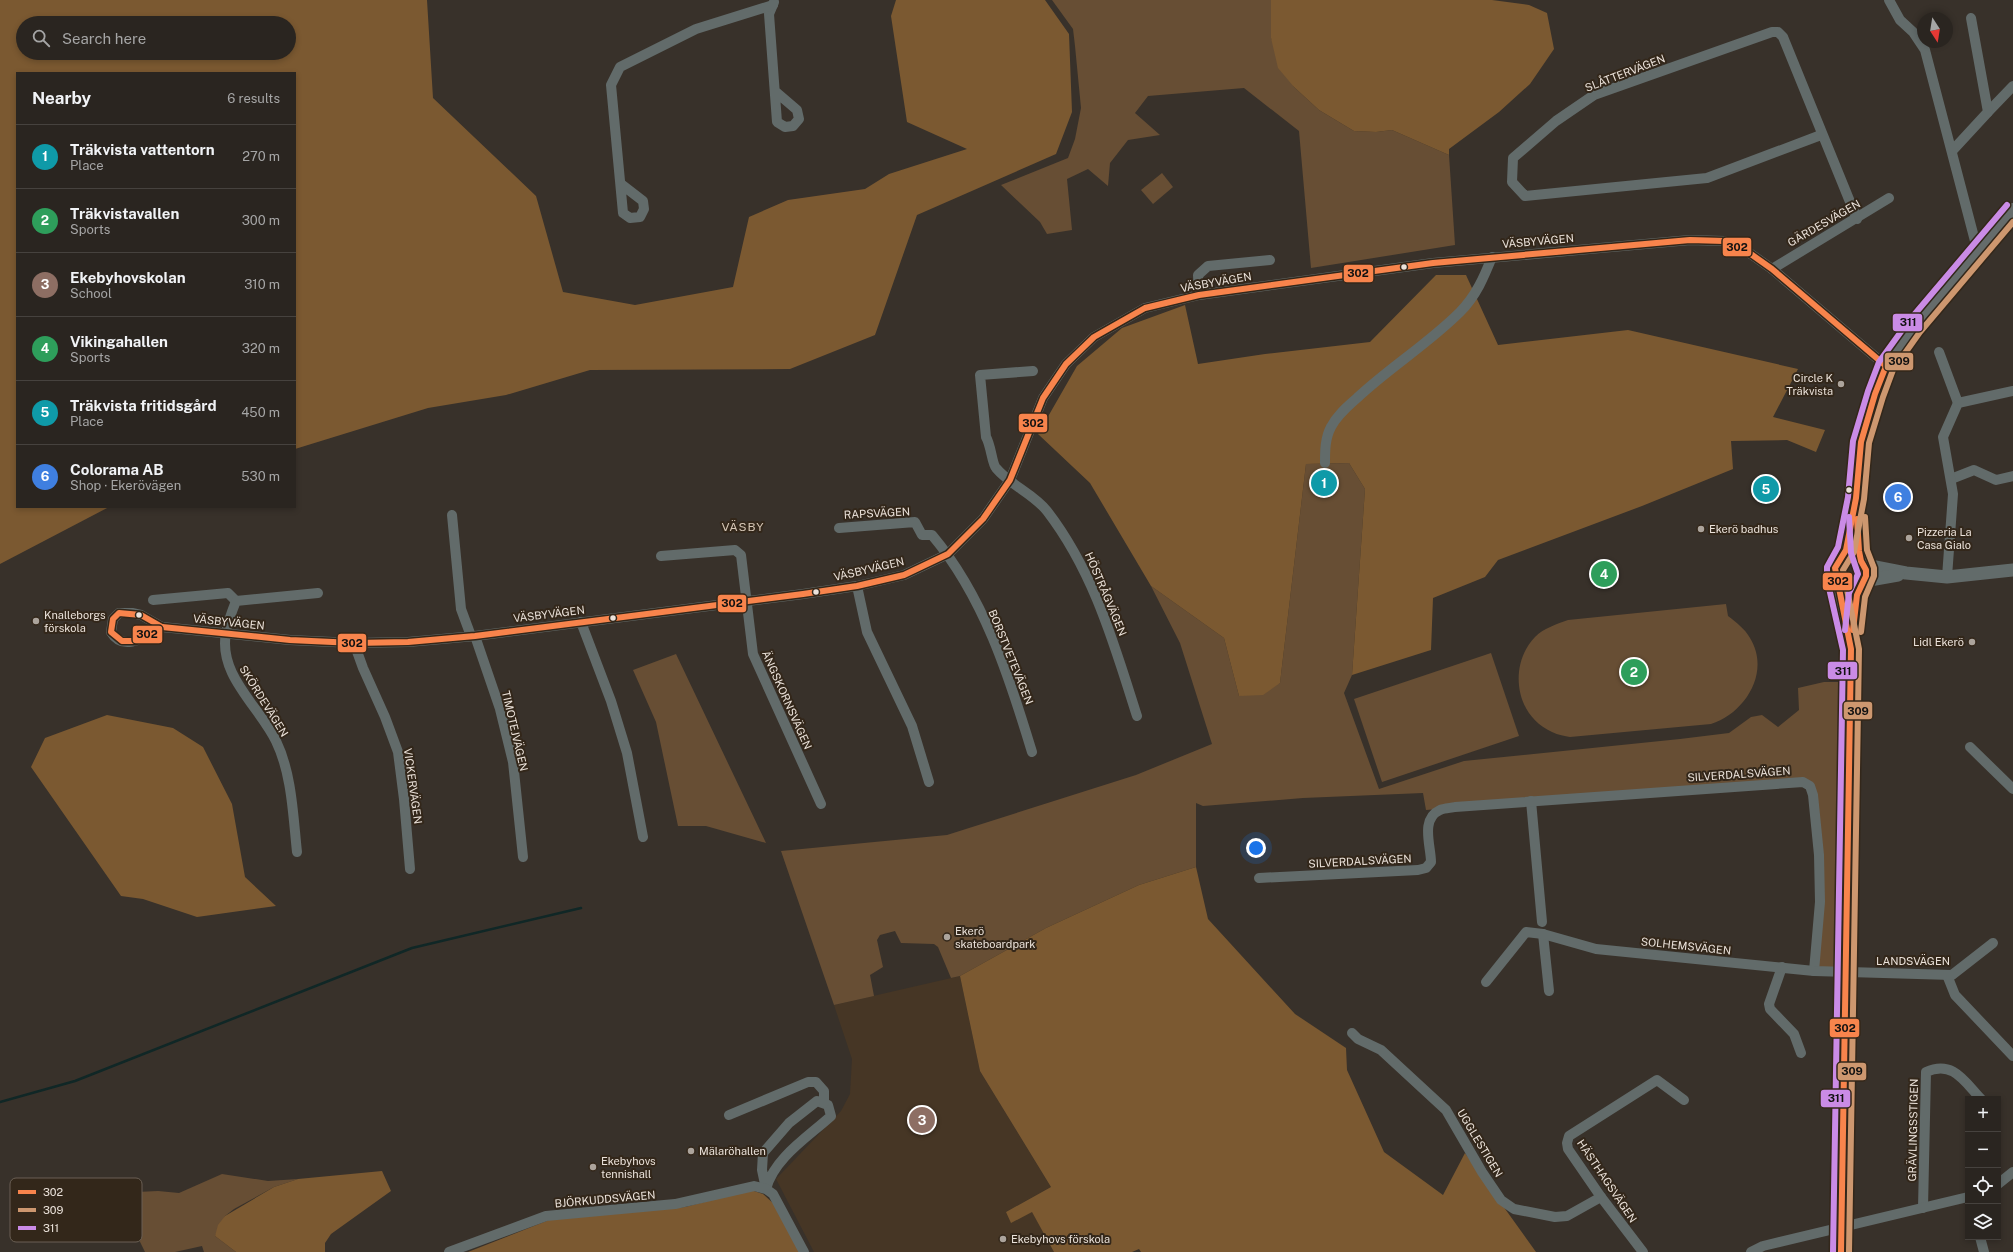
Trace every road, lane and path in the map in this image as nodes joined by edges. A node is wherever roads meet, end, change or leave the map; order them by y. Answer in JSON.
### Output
{"nodes":[{"id":1,"x":1889,"y":0,"type":"edge"},
{"id":2,"x":774,"y":3,"type":"edge"},
{"id":3,"x":1971,"y":18,"type":"dead end"},
{"id":4,"x":2013,"y":86,"type":"edge"},
{"id":5,"x":776,"y":92,"type":"dead end"},
{"id":6,"x":1988,"y":112,"type":"junction"},
{"id":7,"x":1821,"y":135,"type":"junction"},
{"id":8,"x":1952,"y":151,"type":"junction"},
{"id":9,"x":621,"y":184,"type":"dead end"},
{"id":10,"x":1889,"y":198,"type":"dead end"},
{"id":11,"x":2013,"y":210,"type":"edge"},
{"id":12,"x":1856,"y":219,"type":"junction"},
{"id":13,"x":1982,"y":248,"type":"junction"},
{"id":14,"x":1492,"y":257,"type":"junction"},
{"id":15,"x":1270,"y":260,"type":"dead end"},
{"id":16,"x":1772,"y":268,"type":"junction"},
{"id":17,"x":1199,"y":295,"type":"junction"},
{"id":18,"x":1939,"y":352,"type":"dead end"},
{"id":19,"x":1886,"y":366,"type":"junction"},
{"id":20,"x":1032,"y":370,"type":"dead end"},
{"id":21,"x":2013,"y":391,"type":"edge"},
{"id":22,"x":1958,"y":403,"type":"junction"},
{"id":23,"x":1326,"y":463,"type":"dead end"},
{"id":24,"x":2013,"y":476,"type":"edge"},
{"id":25,"x":1951,"y":479,"type":"junction"},
{"id":26,"x":1010,"y":480,"type":"junction"},
{"id":27,"x":1856,"y":498,"type":"junction"},
{"id":28,"x":452,"y":515,"type":"dead end"},
{"id":29,"x":839,"y":528,"type":"dead end"},
{"id":30,"x":948,"y":554,"type":"junction"},
{"id":31,"x":661,"y":556,"type":"dead end"},
{"id":32,"x":1841,"y":560,"type":"junction"},
{"id":33,"x":1863,"y":563,"type":"junction"},
{"id":34,"x":2013,"y":570,"type":"edge"},
{"id":35,"x":1906,"y":573,"type":"junction"},
{"id":36,"x":1947,"y":577,"type":"junction"},
{"id":37,"x":1837,"y":582,"type":"junction"},
{"id":38,"x":1862,"y":583,"type":"junction"},
{"id":39,"x":857,"y":586,"type":"junction"},
{"id":40,"x":318,"y":593,"type":"dead end"},
{"id":41,"x":153,"y":600,"type":"dead end"},
{"id":42,"x":236,"y":600,"type":"junction"},
{"id":43,"x":746,"y":601,"type":"junction"},
{"id":44,"x":581,"y":622,"type":"junction"},
{"id":45,"x":162,"y":627,"type":"junction"},
{"id":46,"x":226,"y":633,"type":"junction"},
{"id":47,"x":473,"y":636,"type":"junction"},
{"id":48,"x":354,"y":643,"type":"junction"},
{"id":49,"x":1851,"y":649,"type":"junction"},
{"id":50,"x":1137,"y":716,"type":"dead end"},
{"id":51,"x":1970,"y":747,"type":"dead end"},
{"id":52,"x":1032,"y":752,"type":"dead end"},
{"id":53,"x":929,"y":782,"type":"dead end"},
{"id":54,"x":2013,"y":789,"type":"edge"},
{"id":55,"x":1531,"y":802,"type":"junction"},
{"id":56,"x":821,"y":804,"type":"dead end"},
{"id":57,"x":643,"y":837,"type":"dead end"},
{"id":58,"x":297,"y":852,"type":"dead end"},
{"id":59,"x":523,"y":857,"type":"dead end"},
{"id":60,"x":410,"y":869,"type":"dead end"},
{"id":61,"x":1258,"y":878,"type":"dead end"},
{"id":62,"x":1542,"y":922,"type":"dead end"},
{"id":63,"x":1543,"y":934,"type":"junction"},
{"id":64,"x":1993,"y":943,"type":"dead end"},
{"id":65,"x":1782,"y":967,"type":"junction"},
{"id":66,"x":1814,"y":970,"type":"junction"},
{"id":67,"x":1846,"y":972,"type":"junction"},
{"id":68,"x":1947,"y":975,"type":"junction"},
{"id":69,"x":1486,"y":982,"type":"dead end"},
{"id":70,"x":1549,"y":991,"type":"dead end"},
{"id":71,"x":1352,"y":1033,"type":"dead end"},
{"id":72,"x":1801,"y":1053,"type":"dead end"},
{"id":73,"x":2013,"y":1056,"type":"edge"},
{"id":74,"x":1977,"y":1096,"type":"edge"},
{"id":75,"x":1684,"y":1100,"type":"dead end"},
{"id":76,"x":824,"y":1103,"type":"junction"},
{"id":77,"x":729,"y":1115,"type":"dead end"},
{"id":78,"x":2013,"y":1172,"type":"edge"},
{"id":79,"x":2001,"y":1182,"type":"edge"},
{"id":80,"x":766,"y":1189,"type":"junction"},
{"id":81,"x":1601,"y":1197,"type":"junction"},
{"id":82,"x":1965,"y":1198,"type":"edge"},
{"id":83,"x":1923,"y":1208,"type":"junction"},
{"id":84,"x":1842,"y":1227,"type":"junction"},
{"id":85,"x":1981,"y":1240,"type":"edge"},
{"id":86,"x":1763,"y":1249,"type":"edge"},
{"id":87,"x":449,"y":1252,"type":"edge"},
{"id":88,"x":804,"y":1252,"type":"edge"},
{"id":89,"x":1643,"y":1252,"type":"edge"},
{"id":90,"x":1751,"y":1252,"type":"edge"},
{"id":91,"x":1841,"y":1252,"type":"edge"},
{"id":92,"x":1984,"y":1252,"type":"edge"}],
"edges":[{"from":1,"to":8,"type":"street"},
{"from":2,"to":5,"type":"street"},
{"from":2,"to":9,"type":"street"},
{"from":3,"to":6,"type":"street"},
{"from":4,"to":6,"type":"street"},
{"from":6,"to":8,"type":"street"},
{"from":7,"to":7,"type":"street","name":"SLÅTTERVÄGEN"},
{"from":7,"to":12,"type":"street","name":"SLÅTTERVÄGEN"},
{"from":8,"to":13,"type":"street"},
{"from":10,"to":12,"type":"street","name":"GÄRDESVÄGEN"},
{"from":11,"to":13,"type":"main road"},
{"from":12,"to":16,"type":"street","name":"GÄRDESVÄGEN"},
{"from":13,"to":19,"type":"main road"},
{"from":14,"to":16,"type":"street","name":"VÄSBYVÄGEN"},
{"from":14,"to":17,"type":"street","name":"VÄSBYVÄGEN"},
{"from":14,"to":23,"type":"street"},
{"from":15,"to":17,"type":"street"},
{"from":16,"to":19,"type":"street","name":"VÄSBYVÄGEN"},
{"from":17,"to":26,"type":"street","name":"VÄSBYVÄGEN"},
{"from":18,"to":22,"type":"street"},
{"from":19,"to":27,"type":"main road"},
{"from":20,"to":26,"type":"street","name":"HÖSTRÅGVÄGEN"},
{"from":21,"to":22,"type":"street"},
{"from":22,"to":25,"type":"street"},
{"from":24,"to":25,"type":"street"},
{"from":25,"to":36,"type":"street"},
{"from":26,"to":30,"type":"street","name":"VÄSBYVÄGEN"},
{"from":26,"to":50,"type":"street","name":"HÖSTRÅGVÄGEN"},
{"from":27,"to":32,"type":"main road"},
{"from":27,"to":33,"type":"main road"},
{"from":28,"to":47,"type":"street","name":"TIMOTEJVÄGEN"},
{"from":29,"to":30,"type":"street","name":"RAPSVÄGEN"},
{"from":30,"to":39,"type":"street","name":"VÄSBYVÄGEN"},
{"from":30,"to":52,"type":"street","name":"BORSTVETEVÄGEN"},
{"from":31,"to":43,"type":"street","name":"ÄNGSKORNSVÄGEN"},
{"from":32,"to":33,"type":"main road"},
{"from":32,"to":37,"type":"main road"},
{"from":33,"to":35,"type":"street"},
{"from":33,"to":38,"type":"main road"},
{"from":34,"to":36,"type":"street"},
{"from":35,"to":36,"type":"street"},
{"from":35,"to":38,"type":"street"},
{"from":37,"to":38,"type":"main road"},
{"from":37,"to":49,"type":"main road"},
{"from":38,"to":49,"type":"main road"},
{"from":39,"to":43,"type":"street","name":"VÄSBYVÄGEN"},
{"from":39,"to":53,"type":"street"},
{"from":40,"to":42,"type":"street"},
{"from":41,"to":42,"type":"street"},
{"from":42,"to":46,"type":"street","name":"SKÖRDEVÄGEN"},
{"from":43,"to":44,"type":"street","name":"VÄSBYVÄGEN"},
{"from":43,"to":56,"type":"street","name":"ÄNGSKORNSVÄGEN"},
{"from":44,"to":47,"type":"street","name":"VÄSBYVÄGEN"},
{"from":44,"to":57,"type":"street"},
{"from":45,"to":45,"type":"street","name":"VÄSBYVÄGEN"},
{"from":45,"to":46,"type":"street","name":"VÄSBYVÄGEN"},
{"from":46,"to":48,"type":"street","name":"VÄSBYVÄGEN"},
{"from":46,"to":58,"type":"street","name":"SKÖRDEVÄGEN"},
{"from":47,"to":48,"type":"street","name":"VÄSBYVÄGEN"},
{"from":47,"to":59,"type":"street","name":"TIMOTEJVÄGEN"},
{"from":48,"to":60,"type":"street","name":"VICKERVÄGEN"},
{"from":49,"to":67,"type":"main road"},
{"from":51,"to":54,"type":"street"},
{"from":55,"to":61,"type":"street","name":"SILVERDALSVÄGEN"},
{"from":55,"to":62,"type":"street"},
{"from":55,"to":66,"type":"street","name":"SILVERDALSVÄGEN"},
{"from":63,"to":65,"type":"street","name":"SOLHEMSVÄGEN"},
{"from":63,"to":69,"type":"street","name":"SOLHEMSVÄGEN"},
{"from":63,"to":70,"type":"street"},
{"from":64,"to":68,"type":"street","name":"LANDSVÄGEN"},
{"from":65,"to":66,"type":"street","name":"SOLHEMSVÄGEN"},
{"from":65,"to":72,"type":"street"},
{"from":66,"to":67,"type":"street","name":"SOLHEMSVÄGEN"},
{"from":67,"to":68,"type":"street","name":"LANDSVÄGEN"},
{"from":67,"to":84,"type":"main road"},
{"from":68,"to":73,"type":"street"},
{"from":71,"to":81,"type":"street","name":"UGGLESTIGEN"},
{"from":74,"to":83,"type":"street","name":"GRÄVLINGSSTIGEN"},
{"from":75,"to":81,"type":"street","name":"HÄSTHAGSVÄGEN"},
{"from":76,"to":77,"type":"street"},
{"from":76,"to":80,"type":"street"},
{"from":76,"to":80,"type":"street"},
{"from":78,"to":79,"type":"street"},
{"from":80,"to":87,"type":"street","name":"BJÖRKUDDSVÄGEN"},
{"from":80,"to":88,"type":"street"},
{"from":81,"to":89,"type":"street","name":"HÄSTHAGSVÄGEN"},
{"from":82,"to":83,"type":"street"},
{"from":83,"to":84,"type":"street"},
{"from":84,"to":86,"type":"street"},
{"from":84,"to":91,"type":"main road"},
{"from":85,"to":92,"type":"street"},
{"from":86,"to":90,"type":"street"}]}
